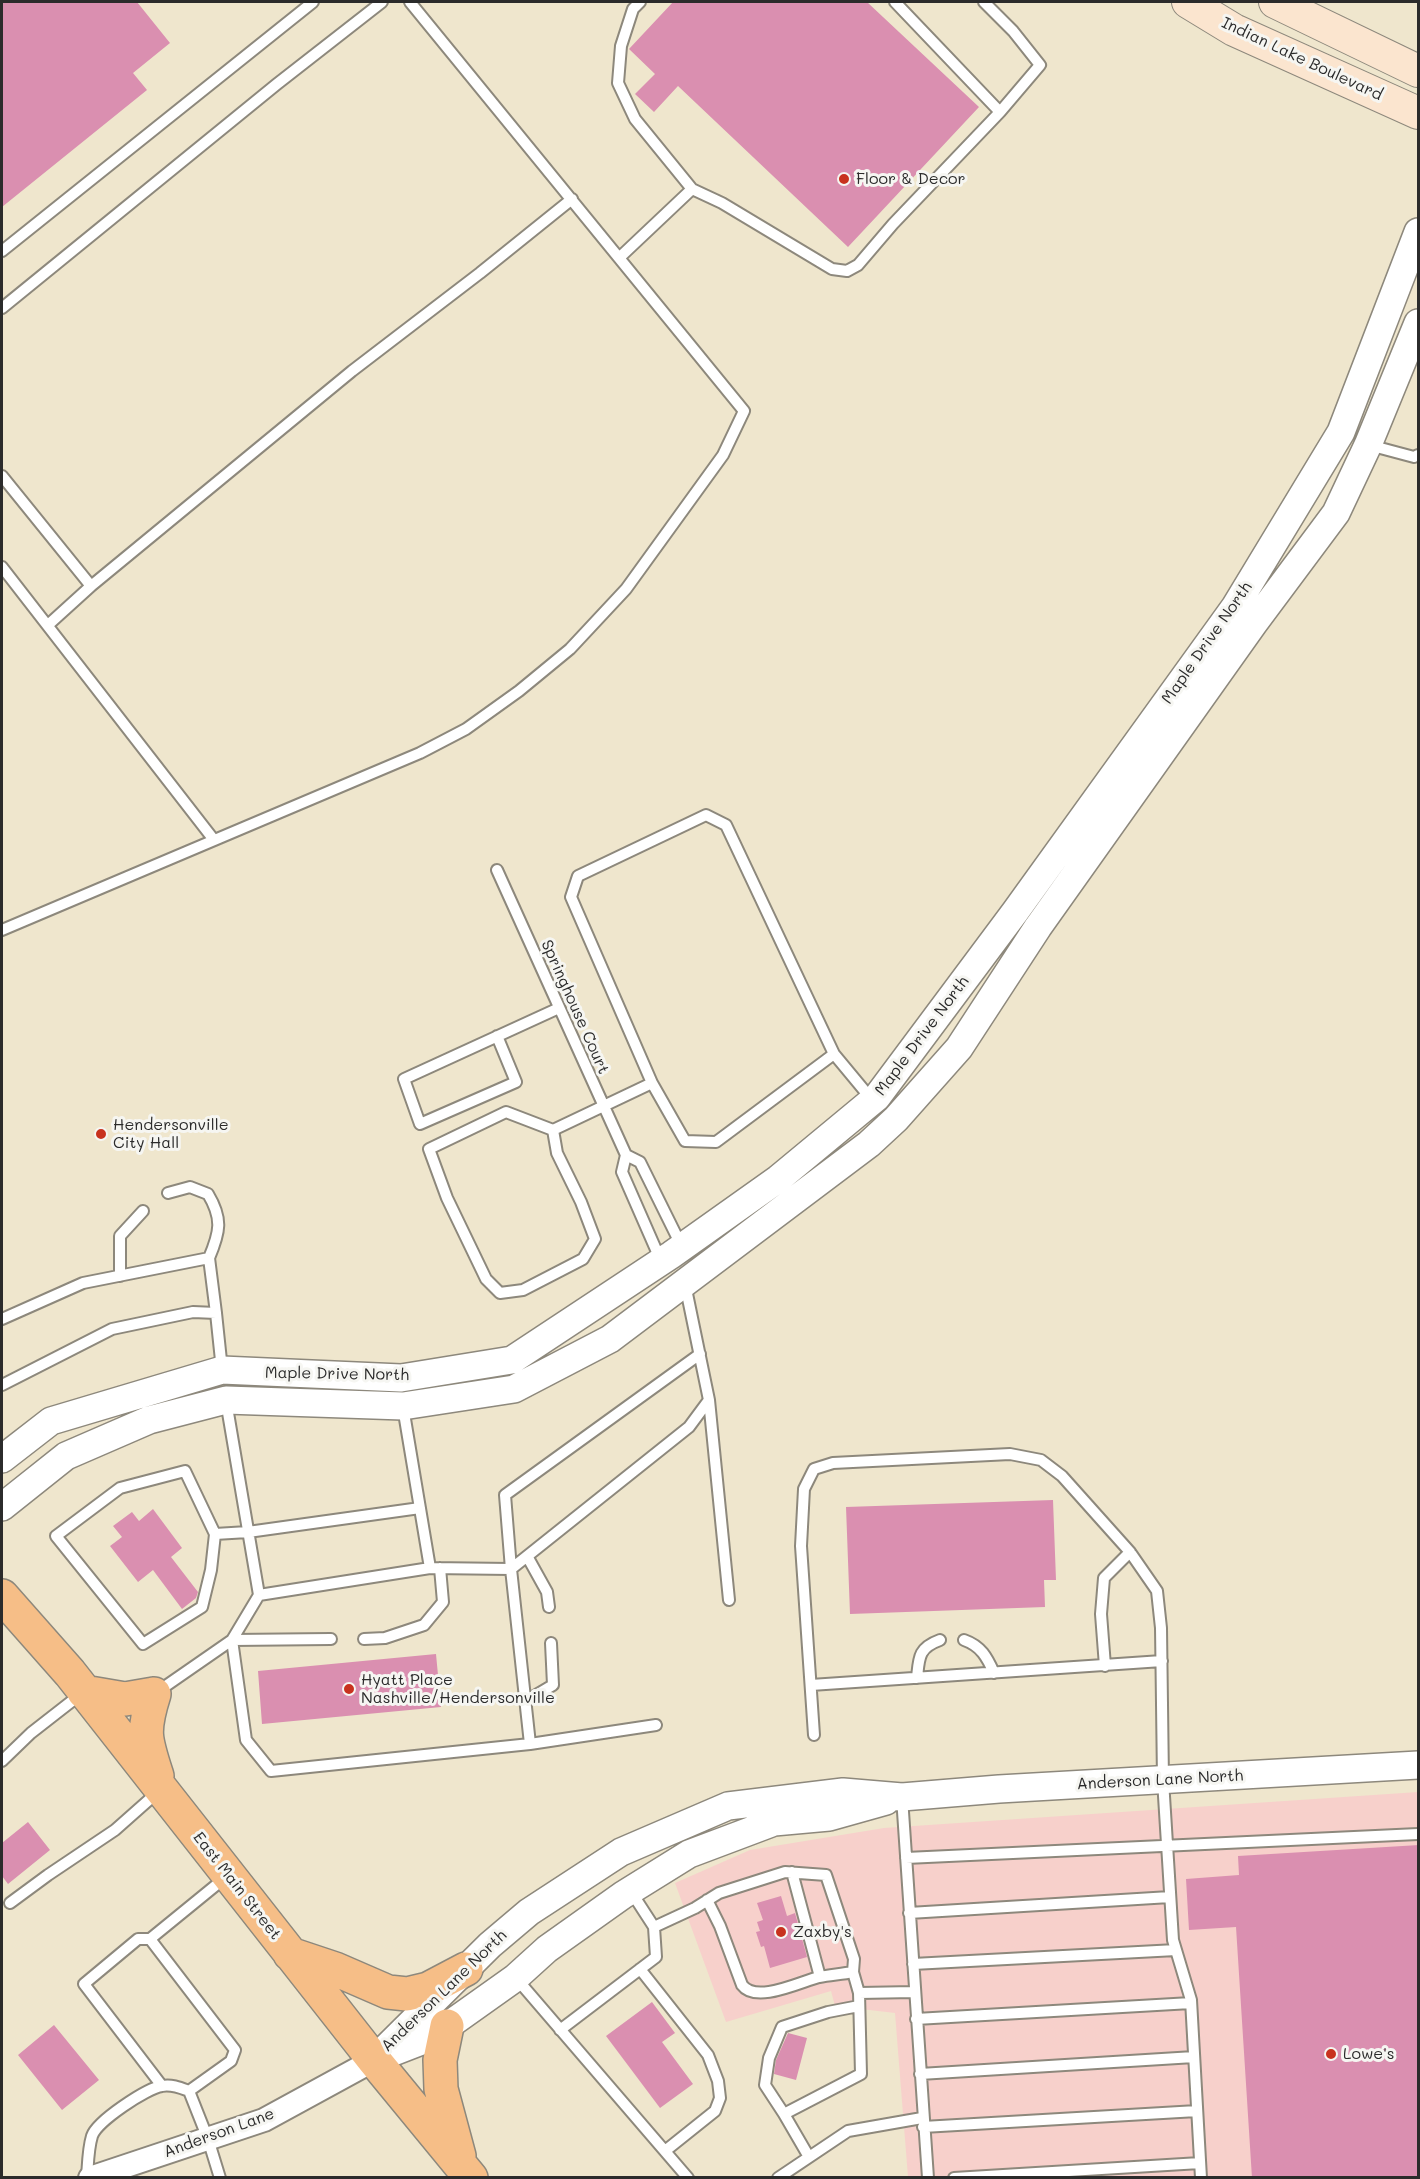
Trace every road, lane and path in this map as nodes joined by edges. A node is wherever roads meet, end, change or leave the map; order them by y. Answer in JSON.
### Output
{"nodes":[{"id":1,"x":313,"y":2,"type":"edge"},
{"id":2,"x":382,"y":2,"type":"edge"},
{"id":3,"x":410,"y":2,"type":"edge"},
{"id":4,"x":640,"y":2,"type":"edge"},
{"id":5,"x":895,"y":2,"type":"edge"},
{"id":6,"x":984,"y":2,"type":"edge"},
{"id":7,"x":1188,"y":2,"type":"edge"},
{"id":8,"x":1275,"y":2,"type":"edge"},
{"id":9,"x":1419,"y":71,"type":"edge"},
{"id":10,"x":1000,"y":112,"type":"junction"},
{"id":11,"x":1419,"y":112,"type":"edge"},
{"id":12,"x":692,"y":189,"type":"junction"},
{"id":13,"x":572,"y":199,"type":"junction"},
{"id":14,"x":1419,"y":232,"type":"edge"},
{"id":15,"x":2,"y":251,"type":"edge"},
{"id":16,"x":619,"y":258,"type":"junction"},
{"id":17,"x":2,"y":308,"type":"edge"},
{"id":18,"x":1419,"y":323,"type":"edge"},
{"id":19,"x":1341,"y":432,"type":"junction"},
{"id":20,"x":1368,"y":445,"type":"junction"},
{"id":21,"x":1419,"y":456,"type":"edge"},
{"id":22,"x":2,"y":476,"type":"edge"},
{"id":23,"x":2,"y":567,"type":"edge"},
{"id":24,"x":91,"y":586,"type":"junction"},
{"id":25,"x":1244,"y":615,"type":"junction"},
{"id":26,"x":48,"y":625,"type":"junction"},
{"id":27,"x":214,"y":840,"type":"junction"},
{"id":28,"x":497,"y":870,"type":"dead end"},
{"id":29,"x":1015,"y":912,"type":"junction"},
{"id":30,"x":1038,"y":927,"type":"junction"},
{"id":31,"x":2,"y":930,"type":"edge"},
{"id":32,"x":559,"y":1008,"type":"junction"},
{"id":33,"x":497,"y":1036,"type":"junction"},
{"id":34,"x":834,"y":1054,"type":"junction"},
{"id":35,"x":652,"y":1083,"type":"junction"},
{"id":36,"x":875,"y":1099,"type":"junction"},
{"id":37,"x":603,"y":1105,"type":"junction"},
{"id":38,"x":896,"y":1119,"type":"junction"},
{"id":39,"x":553,"y":1130,"type":"junction"},
{"id":40,"x":626,"y":1155,"type":"junction"},
{"id":41,"x":168,"y":1193,"type":"dead end"},
{"id":42,"x":143,"y":1211,"type":"dead end"},
{"id":43,"x":671,"y":1255,"type":"junction"},
{"id":44,"x":209,"y":1258,"type":"junction"},
{"id":45,"x":120,"y":1276,"type":"junction"},
{"id":46,"x":685,"y":1283,"type":"junction"},
{"id":47,"x":216,"y":1313,"type":"junction"},
{"id":48,"x":2,"y":1319,"type":"edge"},
{"id":49,"x":700,"y":1354,"type":"junction"},
{"id":50,"x":222,"y":1370,"type":"junction"},
{"id":51,"x":401,"y":1378,"type":"junction"},
{"id":52,"x":2,"y":1385,"type":"edge"},
{"id":53,"x":226,"y":1400,"type":"junction"},
{"id":54,"x":709,"y":1400,"type":"junction"},
{"id":55,"x":403,"y":1406,"type":"junction"},
{"id":56,"x":2,"y":1459,"type":"edge"},
{"id":57,"x":2,"y":1507,"type":"edge"},
{"id":58,"x":420,"y":1508,"type":"junction"},
{"id":59,"x":248,"y":1532,"type":"junction"},
{"id":60,"x":215,"y":1534,"type":"junction"},
{"id":61,"x":1130,"y":1552,"type":"junction"},
{"id":62,"x":527,"y":1557,"type":"junction"},
{"id":63,"x":435,"y":1568,"type":"junction"},
{"id":64,"x":511,"y":1569,"type":"junction"},
{"id":65,"x":259,"y":1595,"type":"junction"},
{"id":66,"x":2,"y":1596,"type":"edge"},
{"id":67,"x":729,"y":1600,"type":"dead end"},
{"id":68,"x":549,"y":1607,"type":"dead end"},
{"id":69,"x":331,"y":1639,"type":"dead end"},
{"id":70,"x":364,"y":1639,"type":"dead end"},
{"id":71,"x":232,"y":1640,"type":"junction"},
{"id":72,"x":940,"y":1640,"type":"dead end"},
{"id":73,"x":964,"y":1640,"type":"dead end"},
{"id":74,"x":551,"y":1643,"type":"dead end"},
{"id":75,"x":1162,"y":1661,"type":"junction"},
{"id":76,"x":1104,"y":1666,"type":"junction"},
{"id":77,"x":994,"y":1673,"type":"junction"},
{"id":78,"x":917,"y":1678,"type":"junction"},
{"id":79,"x":811,"y":1685,"type":"junction"},
{"id":80,"x":84,"y":1692,"type":"junction"},
{"id":81,"x":154,"y":1694,"type":"junction"},
{"id":82,"x":526,"y":1701,"type":"junction"},
{"id":83,"x":656,"y":1725,"type":"dead end"},
{"id":84,"x":814,"y":1735,"type":"dead end"},
{"id":85,"x":530,"y":1744,"type":"junction"},
{"id":86,"x":3,"y":1757,"type":"edge"},
{"id":87,"x":1419,"y":1765,"type":"edge"},
{"id":88,"x":1163,"y":1780,"type":"junction"},
{"id":89,"x":161,"y":1789,"type":"junction"},
{"id":90,"x":902,"y":1797,"type":"junction"},
{"id":91,"x":1419,"y":1834,"type":"edge"},
{"id":92,"x":1167,"y":1846,"type":"junction"},
{"id":93,"x":906,"y":1858,"type":"junction"},
{"id":94,"x":792,"y":1872,"type":"junction"},
{"id":95,"x":228,"y":1875,"type":"junction"},
{"id":96,"x":630,"y":1890,"type":"junction"},
{"id":97,"x":1170,"y":1897,"type":"junction"},
{"id":98,"x":708,"y":1900,"type":"junction"},
{"id":99,"x":10,"y":1903,"type":"dead end"},
{"id":100,"x":909,"y":1913,"type":"junction"},
{"id":101,"x":654,"y":1927,"type":"junction"},
{"id":102,"x":150,"y":1939,"type":"junction"},
{"id":103,"x":1176,"y":1950,"type":"junction"},
{"id":104,"x":290,"y":1954,"type":"junction"},
{"id":105,"x":913,"y":1964,"type":"junction"},
{"id":106,"x":466,"y":1969,"type":"junction"},
{"id":107,"x":640,"y":1970,"type":"junction"},
{"id":108,"x":853,"y":1972,"type":"junction"},
{"id":109,"x":820,"y":1977,"type":"junction"},
{"id":110,"x":515,"y":1978,"type":"junction"},
{"id":111,"x":914,"y":1992,"type":"junction"},
{"id":112,"x":859,"y":1993,"type":"junction"},
{"id":113,"x":1191,"y":2003,"type":"junction"},
{"id":114,"x":859,"y":2006,"type":"junction"},
{"id":115,"x":916,"y":2019,"type":"junction"},
{"id":116,"x":447,"y":2026,"type":"junction"},
{"id":117,"x":560,"y":2030,"type":"junction"},
{"id":118,"x":1194,"y":2057,"type":"junction"},
{"id":119,"x":374,"y":2060,"type":"junction"},
{"id":120,"x":920,"y":2074,"type":"junction"},
{"id":121,"x":162,"y":2086,"type":"junction"},
{"id":122,"x":189,"y":2091,"type":"junction"},
{"id":123,"x":1197,"y":2111,"type":"junction"},
{"id":124,"x":784,"y":2114,"type":"junction"},
{"id":125,"x":923,"y":2123,"type":"junction"},
{"id":126,"x":208,"y":2139,"type":"junction"},
{"id":127,"x":665,"y":2151,"type":"junction"},
{"id":128,"x":809,"y":2157,"type":"junction"},
{"id":129,"x":1200,"y":2163,"type":"junction"},
{"id":130,"x":467,"y":2172,"type":"edge"},
{"id":131,"x":88,"y":2178,"type":"edge"},
{"id":132,"x":220,"y":2178,"type":"edge"},
{"id":133,"x":688,"y":2178,"type":"edge"},
{"id":134,"x":778,"y":2178,"type":"edge"},
{"id":135,"x":928,"y":2178,"type":"edge"},
{"id":136,"x":954,"y":2178,"type":"edge"},
{"id":137,"x":1201,"y":2178,"type":"edge"}],
"edges":[{"from":1,"to":15,"type":"lane"},
{"from":2,"to":17,"type":"lane"},
{"from":3,"to":13,"type":"lane"},
{"from":4,"to":12,"type":"lane"},
{"from":5,"to":10,"type":"lane"},
{"from":6,"to":10,"type":"lane"},
{"from":7,"to":11,"type":"main road","name":"Indian Lake Boulevard"},
{"from":8,"to":9,"type":"main road"},
{"from":10,"to":12,"type":"lane"},
{"from":12,"to":16,"type":"lane"},
{"from":13,"to":16,"type":"lane"},
{"from":13,"to":24,"type":"lane"},
{"from":14,"to":19,"type":"street","name":"Maple Drive North"},
{"from":16,"to":27,"type":"lane"},
{"from":18,"to":20,"type":"street","name":"Maple Drive North"},
{"from":19,"to":20,"type":"street"},
{"from":19,"to":25,"type":"street","name":"Maple Drive North"},
{"from":20,"to":21,"type":"lane"},
{"from":20,"to":25,"type":"street","name":"Maple Drive North"},
{"from":22,"to":24,"type":"lane"},
{"from":23,"to":26,"type":"lane"},
{"from":24,"to":26,"type":"lane"},
{"from":25,"to":29,"type":"street","name":"Maple Drive North"},
{"from":25,"to":30,"type":"street","name":"Maple Drive North"},
{"from":26,"to":27,"type":"lane"},
{"from":27,"to":31,"type":"lane"},
{"from":28,"to":32,"type":"lane","name":"Springhouse Court"},
{"from":29,"to":30,"type":"street"},
{"from":29,"to":36,"type":"street","name":"Maple Drive North"},
{"from":30,"to":38,"type":"street","name":"Maple Drive North"},
{"from":32,"to":33,"type":"lane"},
{"from":32,"to":37,"type":"lane","name":"Springhouse Court"},
{"from":33,"to":33,"type":"lane"},
{"from":34,"to":35,"type":"lane"},
{"from":34,"to":35,"type":"lane"},
{"from":34,"to":36,"type":"lane"},
{"from":35,"to":37,"type":"lane"},
{"from":36,"to":38,"type":"street"},
{"from":36,"to":43,"type":"street","name":"Maple Drive North"},
{"from":37,"to":39,"type":"lane"},
{"from":37,"to":40,"type":"lane","name":"Springhouse Court"},
{"from":38,"to":46,"type":"street","name":"Maple Drive North"},
{"from":39,"to":39,"type":"lane"},
{"from":40,"to":43,"type":"lane"},
{"from":40,"to":43,"type":"lane"},
{"from":41,"to":44,"type":"lane"},
{"from":42,"to":45,"type":"lane"},
{"from":43,"to":46,"type":"street"},
{"from":43,"to":51,"type":"street","name":"Maple Drive North"},
{"from":44,"to":45,"type":"lane"},
{"from":44,"to":47,"type":"lane"},
{"from":45,"to":48,"type":"lane"},
{"from":46,"to":49,"type":"lane"},
{"from":46,"to":55,"type":"street","name":"Maple Drive North"},
{"from":47,"to":50,"type":"lane"},
{"from":47,"to":52,"type":"lane"},
{"from":49,"to":54,"type":"lane"},
{"from":49,"to":64,"type":"lane"},
{"from":50,"to":51,"type":"street","name":"Maple Drive North"},
{"from":50,"to":53,"type":"street"},
{"from":50,"to":56,"type":"street","name":"Maple Drive North"},
{"from":51,"to":55,"type":"street"},
{"from":53,"to":55,"type":"street","name":"Maple Drive North"},
{"from":53,"to":57,"type":"street","name":"Maple Drive North"},
{"from":53,"to":59,"type":"lane"},
{"from":54,"to":62,"type":"lane"},
{"from":54,"to":67,"type":"lane"},
{"from":55,"to":58,"type":"lane"},
{"from":58,"to":59,"type":"lane"},
{"from":58,"to":63,"type":"lane"},
{"from":59,"to":60,"type":"lane"},
{"from":59,"to":65,"type":"lane"},
{"from":60,"to":60,"type":"lane"},
{"from":61,"to":75,"type":"lane"},
{"from":61,"to":76,"type":"lane"},
{"from":61,"to":79,"type":"lane"},
{"from":62,"to":64,"type":"lane"},
{"from":62,"to":68,"type":"lane"},
{"from":63,"to":64,"type":"lane"},
{"from":63,"to":65,"type":"lane"},
{"from":63,"to":70,"type":"lane"},
{"from":64,"to":82,"type":"lane"},
{"from":65,"to":71,"type":"lane"},
{"from":66,"to":80,"type":"main road","name":"East Main Street"},
{"from":69,"to":71,"type":"lane"},
{"from":71,"to":81,"type":"lane"},
{"from":71,"to":85,"type":"lane"},
{"from":72,"to":78,"type":"lane"},
{"from":73,"to":77,"type":"lane"},
{"from":74,"to":82,"type":"lane"},
{"from":75,"to":76,"type":"lane"},
{"from":75,"to":88,"type":"lane"},
{"from":76,"to":77,"type":"lane"},
{"from":77,"to":78,"type":"lane"},
{"from":78,"to":79,"type":"lane"},
{"from":79,"to":84,"type":"lane"},
{"from":80,"to":81,"type":"main road"},
{"from":80,"to":86,"type":"lane"},
{"from":80,"to":89,"type":"main road","name":"East Main Street"},
{"from":81,"to":89,"type":"main road"},
{"from":82,"to":85,"type":"lane"},
{"from":83,"to":85,"type":"lane"},
{"from":87,"to":88,"type":"street","name":"Anderson Lane North"},
{"from":88,"to":90,"type":"street","name":"Anderson Lane North"},
{"from":88,"to":92,"type":"lane"},
{"from":89,"to":95,"type":"main road","name":"East Main Street"},
{"from":89,"to":99,"type":"lane"},
{"from":90,"to":93,"type":"lane"},
{"from":90,"to":96,"type":"street","name":"Anderson Lane North"},
{"from":90,"to":106,"type":"street","name":"Anderson Lane North"},
{"from":91,"to":92,"type":"lane"},
{"from":92,"to":93,"type":"lane"},
{"from":92,"to":97,"type":"lane"},
{"from":93,"to":100,"type":"lane"},
{"from":94,"to":98,"type":"lane"},
{"from":94,"to":108,"type":"lane"},
{"from":94,"to":109,"type":"lane"},
{"from":95,"to":102,"type":"lane"},
{"from":95,"to":104,"type":"main road","name":"East Main Street"},
{"from":96,"to":101,"type":"lane"},
{"from":96,"to":110,"type":"street","name":"Anderson Lane North"},
{"from":97,"to":100,"type":"lane"},
{"from":97,"to":103,"type":"lane"},
{"from":98,"to":101,"type":"lane"},
{"from":98,"to":109,"type":"lane"},
{"from":100,"to":105,"type":"lane"},
{"from":101,"to":107,"type":"lane"},
{"from":102,"to":121,"type":"lane"},
{"from":102,"to":122,"type":"lane"},
{"from":103,"to":105,"type":"lane"},
{"from":103,"to":113,"type":"lane"},
{"from":104,"to":106,"type":"main road"},
{"from":104,"to":119,"type":"main road","name":"East Main Street"},
{"from":105,"to":111,"type":"lane"},
{"from":106,"to":119,"type":"street","name":"Anderson Lane North"},
{"from":107,"to":117,"type":"lane"},
{"from":107,"to":127,"type":"lane"},
{"from":108,"to":109,"type":"lane"},
{"from":108,"to":112,"type":"lane"},
{"from":110,"to":116,"type":"street","name":"Anderson Lane North"},
{"from":110,"to":117,"type":"lane"},
{"from":111,"to":112,"type":"lane"},
{"from":111,"to":115,"type":"lane"},
{"from":112,"to":114,"type":"lane"},
{"from":113,"to":115,"type":"lane"},
{"from":113,"to":118,"type":"lane"},
{"from":114,"to":124,"type":"lane"},
{"from":114,"to":124,"type":"lane"},
{"from":115,"to":120,"type":"lane"},
{"from":116,"to":119,"type":"street","name":"Anderson Lane North"},
{"from":116,"to":130,"type":"main road"},
{"from":117,"to":127,"type":"lane"},
{"from":118,"to":120,"type":"lane"},
{"from":118,"to":123,"type":"lane"},
{"from":119,"to":126,"type":"street","name":"Anderson Lane"},
{"from":119,"to":130,"type":"main road","name":"East Main Street"},
{"from":120,"to":125,"type":"lane"},
{"from":121,"to":122,"type":"lane"},
{"from":121,"to":131,"type":"lane"},
{"from":122,"to":126,"type":"lane"},
{"from":123,"to":125,"type":"lane"},
{"from":123,"to":129,"type":"lane"},
{"from":124,"to":128,"type":"lane"},
{"from":125,"to":128,"type":"lane"},
{"from":125,"to":135,"type":"lane"},
{"from":126,"to":131,"type":"street","name":"Anderson Lane"},
{"from":126,"to":132,"type":"lane"},
{"from":127,"to":133,"type":"lane"},
{"from":128,"to":134,"type":"lane"},
{"from":129,"to":136,"type":"lane"},
{"from":129,"to":137,"type":"lane"}]}
